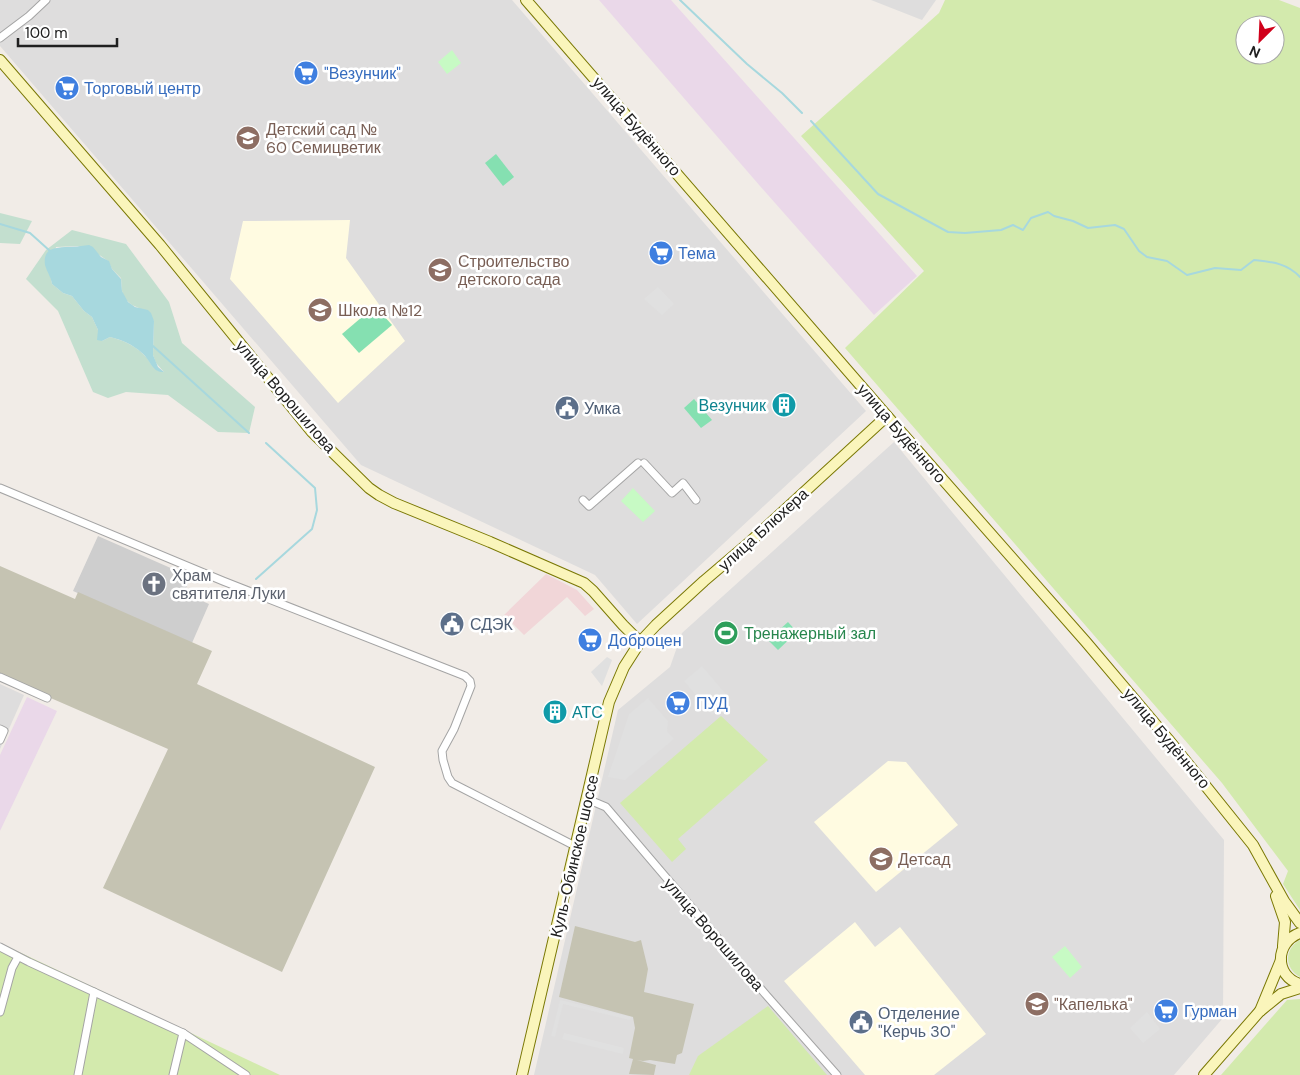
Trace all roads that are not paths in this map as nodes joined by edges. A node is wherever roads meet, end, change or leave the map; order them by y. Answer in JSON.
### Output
{"nodes":[{"id":1,"x":46,"y":0,"type":"edge"},
{"id":2,"x":526,"y":0,"type":"edge"},
{"id":3,"x":0,"y":38,"type":"edge"},
{"id":4,"x":0,"y":60,"type":"edge"},
{"id":5,"x":887,"y":416,"type":"junction"},
{"id":6,"x":0,"y":488,"type":"edge"},
{"id":7,"x":583,"y":500,"type":"dead end"},
{"id":8,"x":696,"y":500,"type":"dead end"},
{"id":9,"x":640,"y":642,"type":"junction"},
{"id":10,"x":0,"y":677,"type":"edge"},
{"id":11,"x":47,"y":698,"type":"dead end"},
{"id":12,"x":0,"y":729,"type":"edge"},
{"id":13,"x":0,"y":740,"type":"edge"},
{"id":14,"x":587,"y":799,"type":"junction"},
{"id":15,"x":575,"y":846,"type":"junction"},
{"id":16,"x":1268,"y":872,"type":"junction"},
{"id":17,"x":1300,"y":923,"type":"edge"},
{"id":18,"x":1300,"y":933,"type":"edge"},
{"id":19,"x":1284,"y":946,"type":"junction"},
{"id":20,"x":0,"y":947,"type":"edge"},
{"id":21,"x":18,"y":957,"type":"junction"},
{"id":22,"x":1281,"y":958,"type":"junction"},
{"id":23,"x":1300,"y":984,"type":"edge"},
{"id":24,"x":1300,"y":988,"type":"edge"},
{"id":25,"x":94,"y":992,"type":"junction"},
{"id":26,"x":0,"y":1012,"type":"edge"},
{"id":27,"x":1259,"y":1012,"type":"junction"},
{"id":28,"x":183,"y":1033,"type":"junction"},
{"id":29,"x":78,"y":1075,"type":"edge"},
{"id":30,"x":173,"y":1075,"type":"edge"},
{"id":31,"x":246,"y":1075,"type":"edge"},
{"id":32,"x":522,"y":1075,"type":"edge"},
{"id":33,"x":837,"y":1075,"type":"edge"},
{"id":34,"x":1204,"y":1075,"type":"edge"}],
"edges":[{"from":1,"to":3,"type":"street"},
{"from":2,"to":5,"type":"main road","name":"улица Будённого"},
{"from":4,"to":9,"type":"main road","name":"улица Ворошилова"},
{"from":5,"to":9,"type":"main road","name":"улица Блюхера"},
{"from":5,"to":16,"type":"main road","name":"улица Будённого"},
{"from":6,"to":15,"type":"street"},
{"from":7,"to":8,"type":"street"},
{"from":9,"to":14,"type":"main road","name":"Куль-Обинское шоссе"},
{"from":10,"to":11,"type":"street"},
{"from":12,"to":13,"type":"street"},
{"from":14,"to":15,"type":"main road","name":"Куль-Обинское шоссе"},
{"from":14,"to":33,"type":"street","name":"улица Ворошилова"},
{"from":15,"to":32,"type":"main road","name":"Куль-Обинское шоссе"},
{"from":16,"to":17,"type":"main road"},
{"from":16,"to":19,"type":"main road"},
{"from":18,"to":19,"type":"main road"},
{"from":19,"to":22,"type":"main road"},
{"from":20,"to":21,"type":"street"},
{"from":21,"to":25,"type":"street"},
{"from":21,"to":26,"type":"street"},
{"from":22,"to":23,"type":"main road"},
{"from":22,"to":27,"type":"main road"},
{"from":24,"to":27,"type":"main road"},
{"from":25,"to":28,"type":"street"},
{"from":25,"to":29,"type":"street"},
{"from":27,"to":34,"type":"main road"},
{"from":28,"to":30,"type":"street"},
{"from":28,"to":31,"type":"street"}]}
